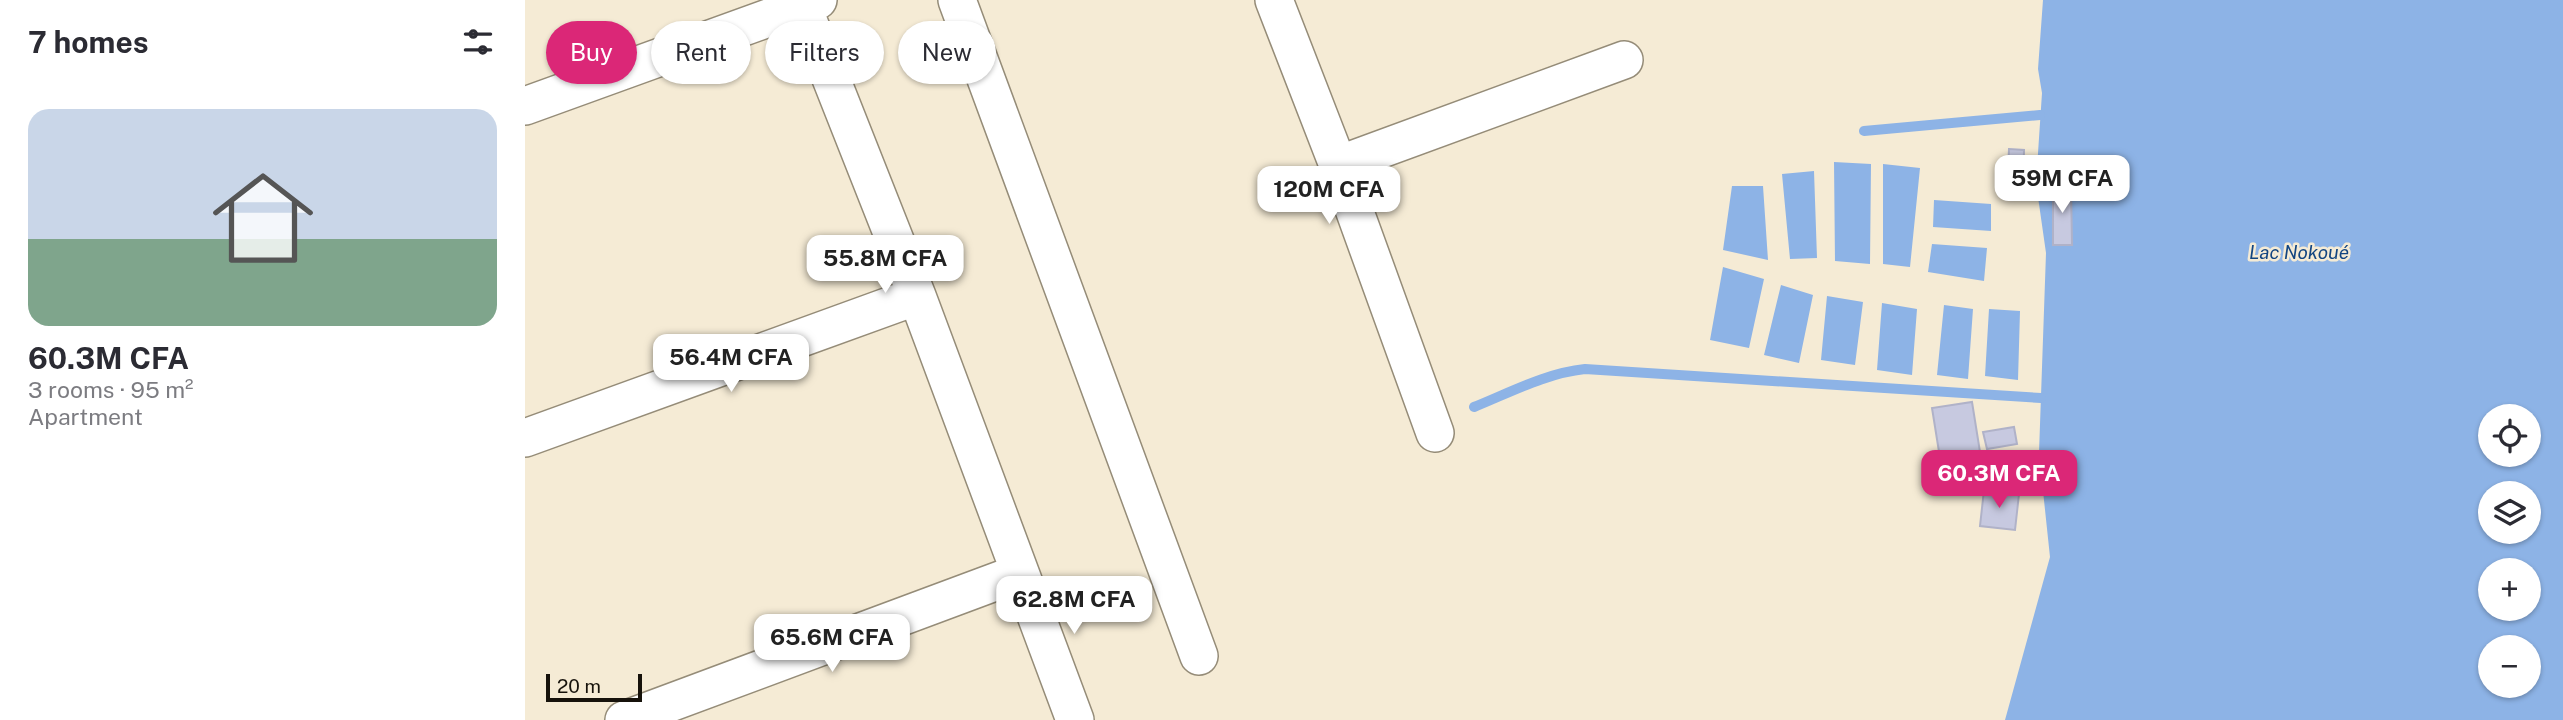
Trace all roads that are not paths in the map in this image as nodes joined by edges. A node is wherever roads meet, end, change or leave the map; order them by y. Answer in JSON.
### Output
{"nodes":[{"id":1,"x":957,"y":0,"type":"edge"},
{"id":2,"x":1273,"y":0,"type":"edge"},
{"id":3,"x":806,"y":2,"type":"edge"},
{"id":4,"x":1624,"y":60,"type":"dead end"},
{"id":5,"x":525,"y":106,"type":"edge"},
{"id":6,"x":1338,"y":165,"type":"junction"},
{"id":7,"x":917,"y":296,"type":"junction"},
{"id":8,"x":1434,"y":433,"type":"dead end"},
{"id":9,"x":525,"y":438,"type":"edge"},
{"id":10,"x":1020,"y":573,"type":"junction"},
{"id":11,"x":1199,"y":656,"type":"dead end"},
{"id":12,"x":624,"y":720,"type":"edge"},
{"id":13,"x":1075,"y":720,"type":"edge"}],
"edges":[{"from":1,"to":11,"type":"street"},
{"from":2,"to":6,"type":"street"},
{"from":3,"to":5,"type":"street"},
{"from":3,"to":7,"type":"street"},
{"from":4,"to":6,"type":"street"},
{"from":6,"to":8,"type":"street"},
{"from":7,"to":9,"type":"street"},
{"from":7,"to":10,"type":"street"},
{"from":10,"to":12,"type":"street"},
{"from":10,"to":13,"type":"street"}]}
